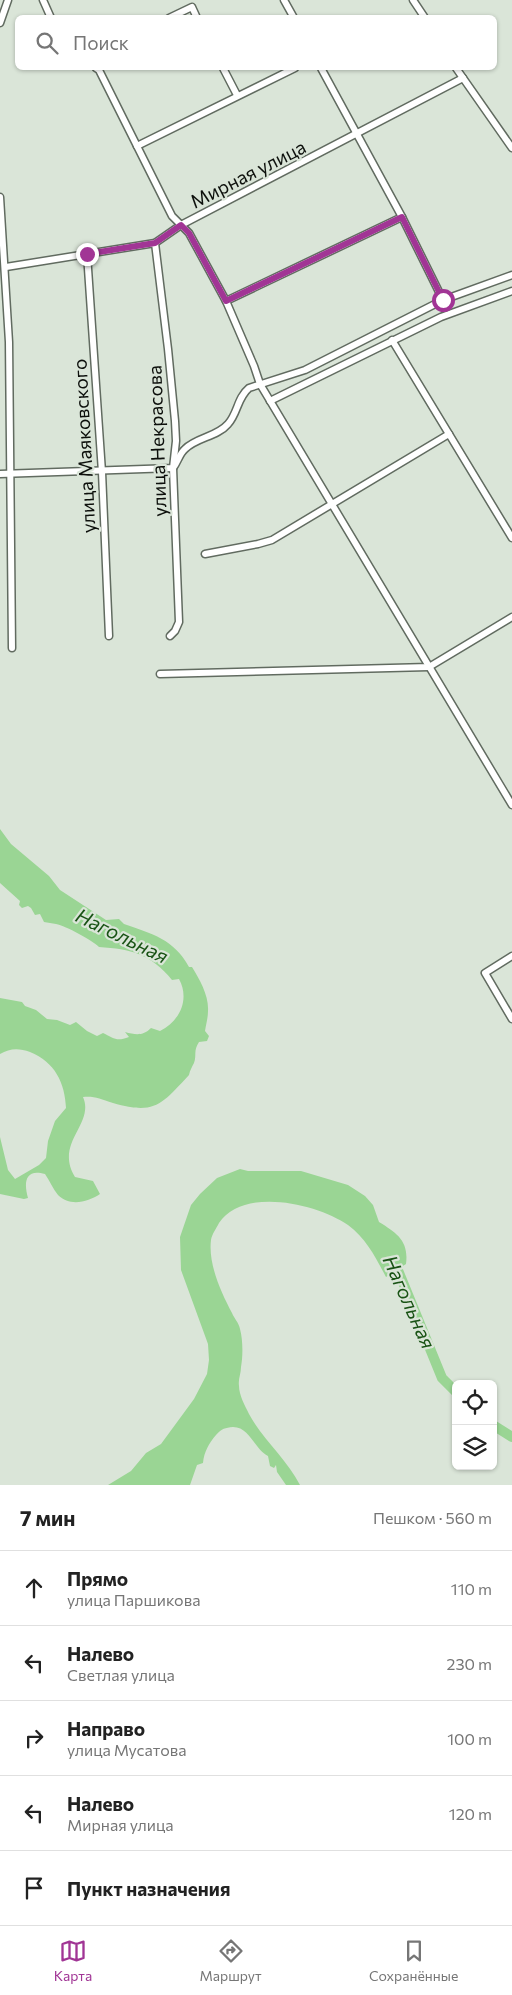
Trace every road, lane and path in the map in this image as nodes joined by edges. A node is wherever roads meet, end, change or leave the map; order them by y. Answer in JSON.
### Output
{"nodes":[{"id":1,"x":8,"y":0,"type":"edge"},
{"id":2,"x":43,"y":0,"type":"edge"},
{"id":3,"x":284,"y":0,"type":"edge"},
{"id":4,"x":413,"y":0,"type":"edge"},
{"id":5,"x":50,"y":15,"type":"edge"},
{"id":6,"x":175,"y":15,"type":"edge"},
{"id":7,"x":196,"y":15,"type":"edge"},
{"id":8,"x":292,"y":15,"type":"edge"},
{"id":9,"x":423,"y":15,"type":"edge"},
{"id":10,"x":0,"y":23,"type":"edge"},
{"id":11,"x":97,"y":70,"type":"edge"},
{"id":12,"x":224,"y":70,"type":"edge"},
{"id":13,"x":291,"y":70,"type":"edge"},
{"id":14,"x":322,"y":70,"type":"edge"},
{"id":15,"x":457,"y":70,"type":"edge"},
{"id":16,"x":463,"y":78,"type":"junction"},
{"id":17,"x":238,"y":96,"type":"junction"},
{"id":18,"x":358,"y":134,"type":"junction"},
{"id":19,"x":137,"y":146,"type":"junction"},
{"id":20,"x":512,"y":148,"type":"edge"},
{"id":21,"x":0,"y":198,"type":"edge"},
{"id":22,"x":402,"y":217,"type":"junction"},
{"id":23,"x":181,"y":225,"type":"junction"},
{"id":24,"x":155,"y":243,"type":"junction"},
{"id":25,"x":87,"y":254,"type":"junction"},
{"id":26,"x":6,"y":267,"type":"junction"},
{"id":27,"x":512,"y":275,"type":"edge"},
{"id":28,"x":512,"y":291,"type":"edge"},
{"id":29,"x":443,"y":300,"type":"junction"},
{"id":30,"x":226,"y":301,"type":"junction"},
{"id":31,"x":392,"y":340,"type":"junction"},
{"id":32,"x":260,"y":384,"type":"junction"},
{"id":33,"x":270,"y":401,"type":"junction"},
{"id":34,"x":449,"y":434,"type":"junction"},
{"id":35,"x":173,"y":468,"type":"junction"},
{"id":36,"x":102,"y":472,"type":"junction"},
{"id":37,"x":0,"y":474,"type":"edge"},
{"id":38,"x":11,"y":474,"type":"junction"},
{"id":39,"x":332,"y":504,"type":"junction"},
{"id":40,"x":512,"y":538,"type":"edge"},
{"id":41,"x":205,"y":554,"type":"dead end"},
{"id":42,"x":512,"y":617,"type":"edge"},
{"id":43,"x":109,"y":636,"type":"dead end"},
{"id":44,"x":170,"y":636,"type":"dead end"},
{"id":45,"x":12,"y":648,"type":"dead end"},
{"id":46,"x":429,"y":666,"type":"junction"},
{"id":47,"x":160,"y":674,"type":"dead end"},
{"id":48,"x":512,"y":805,"type":"edge"},
{"id":49,"x":512,"y":956,"type":"edge"},
{"id":50,"x":512,"y":1020,"type":"edge"}],
"edges":[{"from":1,"to":10,"type":"street"},
{"from":2,"to":5,"type":"street"},
{"from":3,"to":8,"type":"street"},
{"from":4,"to":9,"type":"street"},
{"from":6,"to":7,"type":"street"},
{"from":11,"to":19,"type":"street"},
{"from":12,"to":17,"type":"street"},
{"from":13,"to":17,"type":"street"},
{"from":14,"to":18,"type":"street"},
{"from":15,"to":16,"type":"street"},
{"from":16,"to":18,"type":"street","name":"Мирная улица"},
{"from":16,"to":20,"type":"street"},
{"from":17,"to":19,"type":"street"},
{"from":18,"to":22,"type":"street"},
{"from":18,"to":23,"type":"street","name":"Мирная улица"},
{"from":19,"to":23,"type":"street"},
{"from":21,"to":26,"type":"street"},
{"from":22,"to":29,"type":"street"},
{"from":22,"to":30,"type":"street"},
{"from":23,"to":24,"type":"street","name":"Мирная улица"},
{"from":23,"to":30,"type":"street"},
{"from":24,"to":25,"type":"street","name":"Мирная улица"},
{"from":24,"to":35,"type":"street","name":"улица Некрасова"},
{"from":25,"to":26,"type":"street","name":"Мирная улица"},
{"from":25,"to":36,"type":"street","name":"улица Маяковского"},
{"from":26,"to":38,"type":"street"},
{"from":27,"to":29,"type":"street"},
{"from":28,"to":31,"type":"street"},
{"from":29,"to":32,"type":"street"},
{"from":30,"to":32,"type":"street"},
{"from":31,"to":33,"type":"street"},
{"from":31,"to":34,"type":"street"},
{"from":32,"to":33,"type":"street"},
{"from":32,"to":35,"type":"street"},
{"from":33,"to":39,"type":"street"},
{"from":34,"to":39,"type":"street"},
{"from":34,"to":40,"type":"street"},
{"from":35,"to":36,"type":"street"},
{"from":35,"to":44,"type":"street","name":"улица Некрасова"},
{"from":36,"to":38,"type":"street"},
{"from":36,"to":43,"type":"street","name":"улица Маяковского"},
{"from":37,"to":38,"type":"street"},
{"from":38,"to":45,"type":"street"},
{"from":39,"to":41,"type":"street"},
{"from":39,"to":46,"type":"street"},
{"from":42,"to":46,"type":"street"},
{"from":46,"to":47,"type":"street"},
{"from":46,"to":48,"type":"street"},
{"from":49,"to":50,"type":"street"}]}
